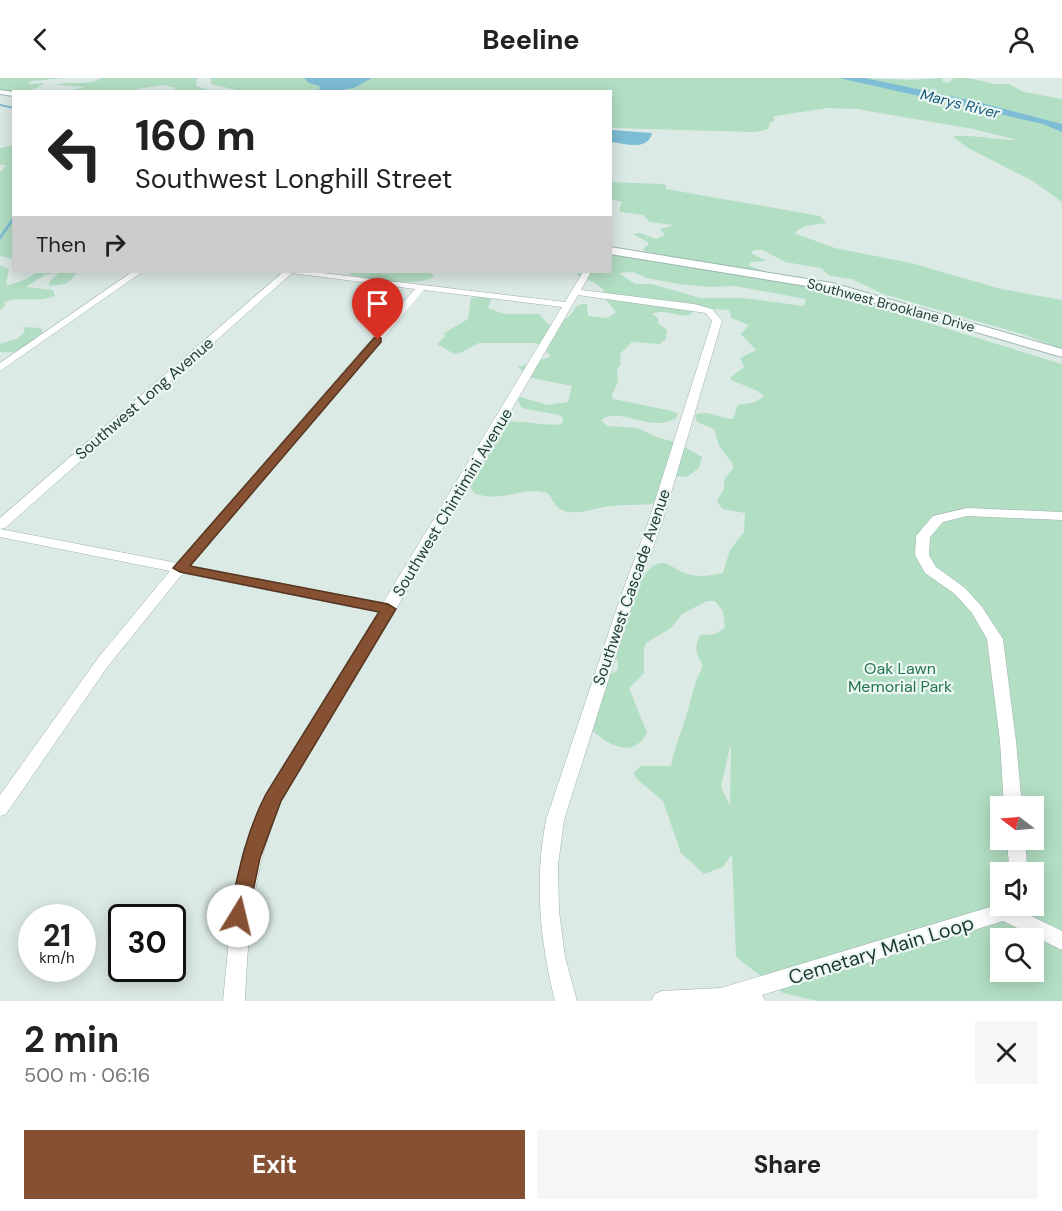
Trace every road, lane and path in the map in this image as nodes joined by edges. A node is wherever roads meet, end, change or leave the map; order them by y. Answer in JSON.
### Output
{"nodes":[{"id":1,"x":612,"y":250,"type":"edge"},
{"id":2,"x":136,"y":273,"type":"edge"},
{"id":3,"x":287,"y":273,"type":"edge"},
{"id":4,"x":304,"y":273,"type":"edge"},
{"id":5,"x":586,"y":273,"type":"edge"},
{"id":6,"x":422,"y":287,"type":"junction"},
{"id":7,"x":570,"y":299,"type":"junction"},
{"id":8,"x":1062,"y":353,"type":"edge"},
{"id":9,"x":0,"y":368,"type":"edge"},
{"id":10,"x":1062,"y":516,"type":"edge"},
{"id":11,"x":0,"y":525,"type":"edge"},
{"id":12,"x":0,"y":533,"type":"edge"},
{"id":13,"x":180,"y":568,"type":"junction"},
{"id":14,"x":388,"y":609,"type":"junction"},
{"id":15,"x":1012,"y":796,"type":"edge"},
{"id":16,"x":0,"y":809,"type":"edge"},
{"id":17,"x":990,"y":914,"type":"edge"},
{"id":18,"x":1017,"y":916,"type":"edge"},
{"id":19,"x":1062,"y":941,"type":"edge"},
{"id":20,"x":723,"y":997,"type":"junction"},
{"id":21,"x":234,"y":1001,"type":"edge"},
{"id":22,"x":566,"y":1001,"type":"edge"},
{"id":23,"x":662,"y":1001,"type":"edge"},
{"id":24,"x":754,"y":1001,"type":"edge"}],
"edges":[{"from":1,"to":8,"type":"street","name":"Southwest Brooklane Drive"},
{"from":2,"to":9,"type":"street"},
{"from":3,"to":11,"type":"street","name":"Southwest Long Avenue"},
{"from":4,"to":6,"type":"street"},
{"from":5,"to":7,"type":"street","name":"Southwest Chintimini Avenue"},
{"from":6,"to":7,"type":"street"},
{"from":6,"to":13,"type":"street"},
{"from":7,"to":14,"type":"street","name":"Southwest Chintimini Avenue"},
{"from":7,"to":22,"type":"street","name":"Southwest Cascade Avenue"},
{"from":10,"to":15,"type":"street"},
{"from":12,"to":13,"type":"street"},
{"from":13,"to":14,"type":"street"},
{"from":13,"to":16,"type":"street"},
{"from":14,"to":21,"type":"street","name":"Southwest Chintimini Avenue"},
{"from":17,"to":20,"type":"street","name":"Cemetary Main Loop"},
{"from":18,"to":19,"type":"street","name":"Cemetary Main Loop"},
{"from":20,"to":23,"type":"street"},
{"from":20,"to":24,"type":"street"}]}
